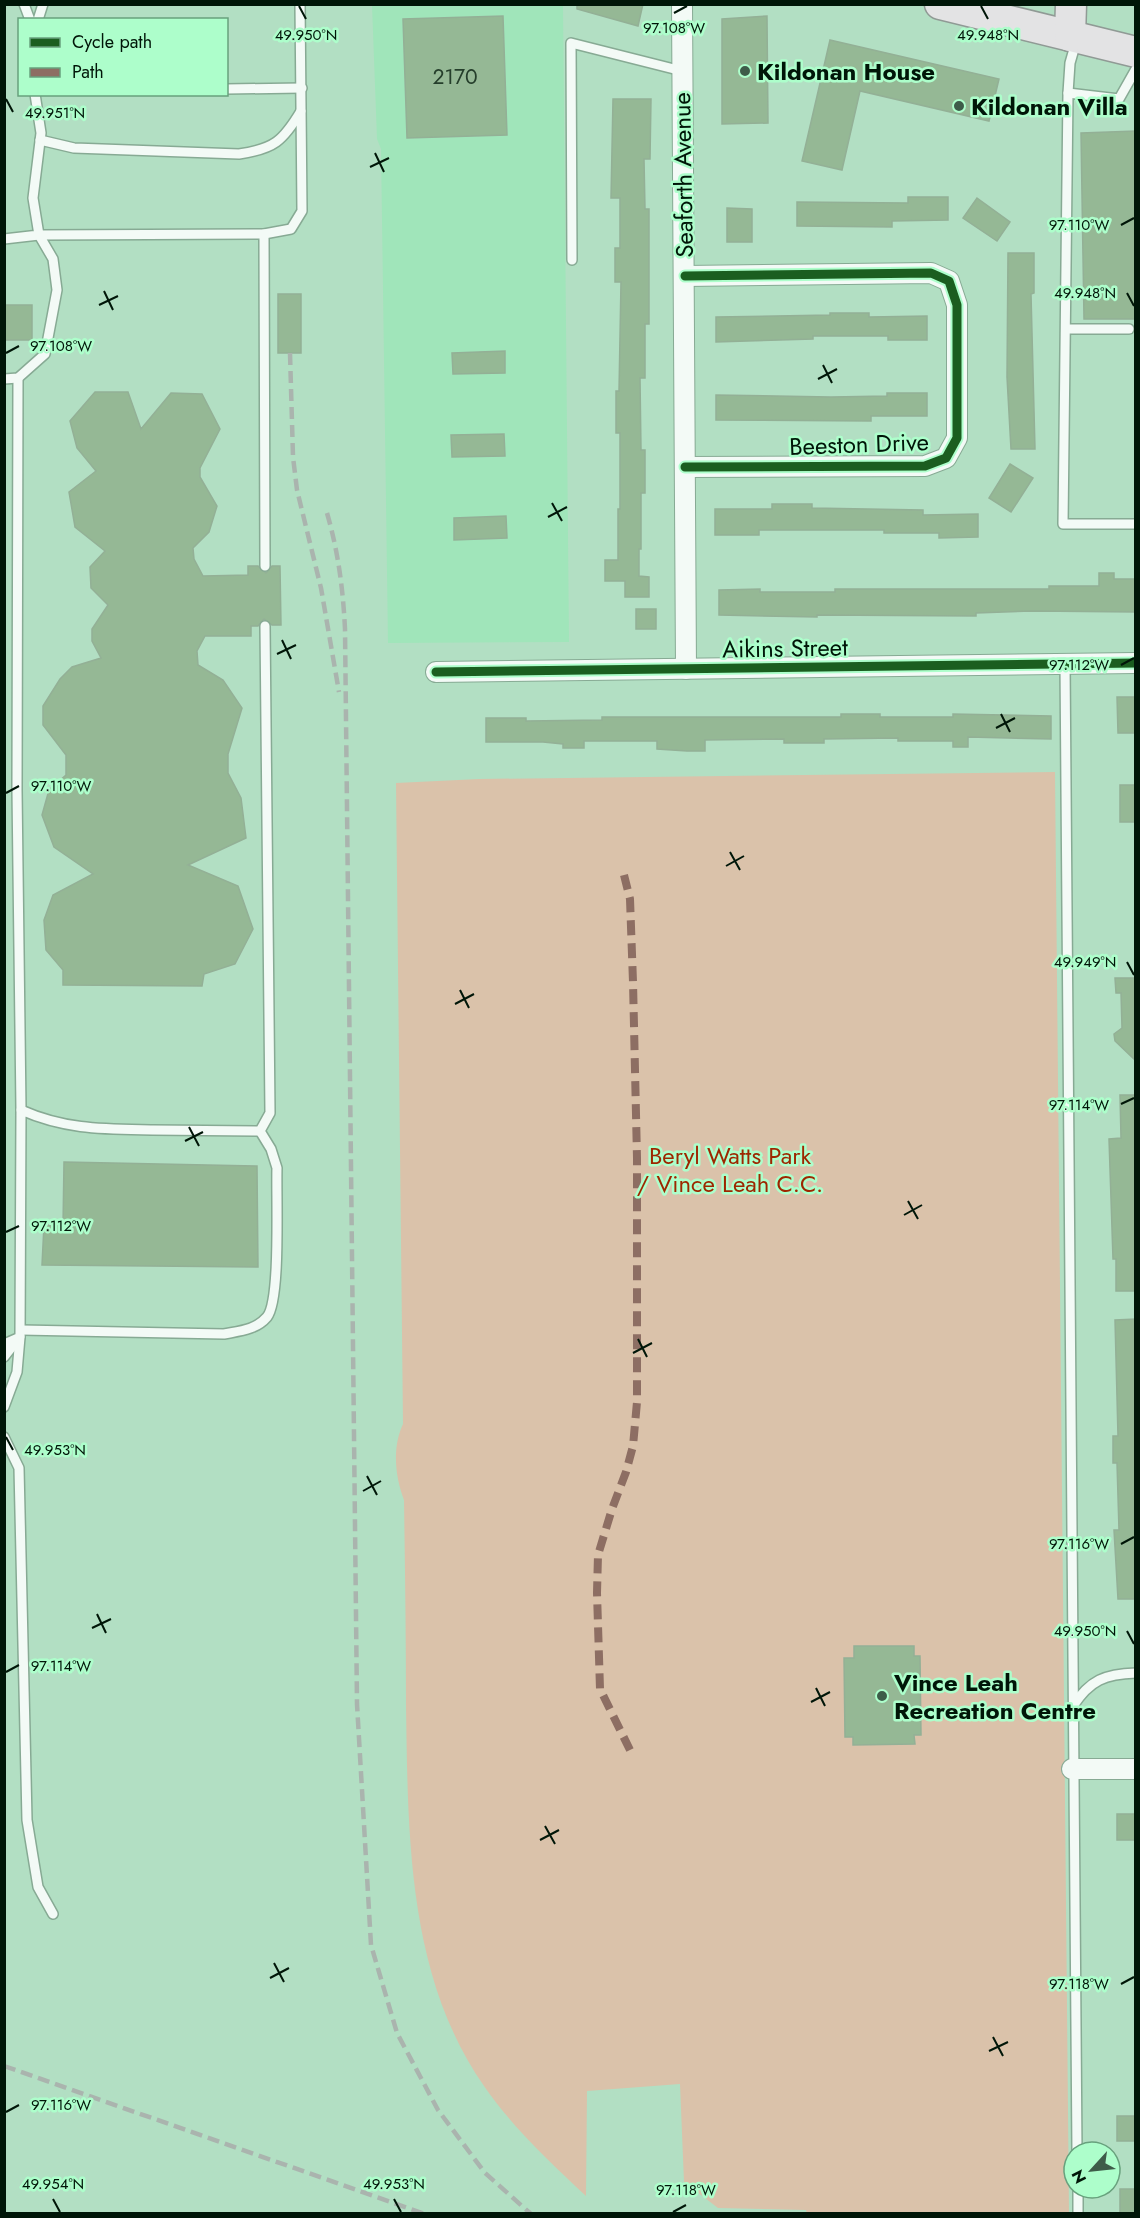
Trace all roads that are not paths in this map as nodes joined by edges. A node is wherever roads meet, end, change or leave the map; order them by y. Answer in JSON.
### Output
{"nodes":[{"id":1,"x":300,"y":4,"type":"edge"},
{"id":2,"x":682,"y":4,"type":"edge"},
{"id":3,"x":940,"y":4,"type":"edge"},
{"id":4,"x":1071,"y":4,"type":"edge"},
{"id":5,"x":1074,"y":37,"type":"junction"},
{"id":6,"x":1136,"y":52,"type":"edge"},
{"id":7,"x":1136,"y":69,"type":"edge"},
{"id":8,"x":682,"y":71,"type":"junction"},
{"id":9,"x":302,"y":88,"type":"junction"},
{"id":10,"x":228,"y":89,"type":"edge"},
{"id":11,"x":1068,"y":93,"type":"junction"},
{"id":12,"x":35,"y":96,"type":"edge"},
{"id":13,"x":302,"y":109,"type":"junction"},
{"id":14,"x":40,"y":140,"type":"junction"},
{"id":15,"x":264,"y":234,"type":"junction"},
{"id":16,"x":39,"y":235,"type":"junction"},
{"id":17,"x":4,"y":239,"type":"edge"},
{"id":18,"x":572,"y":260,"type":"dead end"},
{"id":19,"x":685,"y":276,"type":"junction"},
{"id":20,"x":1129,"y":329,"type":"dead end"},
{"id":21,"x":1066,"y":330,"type":"junction"},
{"id":22,"x":18,"y":378,"type":"junction"},
{"id":23,"x":4,"y":379,"type":"edge"},
{"id":24,"x":685,"y":466,"type":"junction"},
{"id":25,"x":1136,"y":524,"type":"edge"},
{"id":26,"x":265,"y":566,"type":"dead end"},
{"id":27,"x":265,"y":626,"type":"dead end"},
{"id":28,"x":1065,"y":662,"type":"junction"},
{"id":29,"x":1136,"y":663,"type":"edge"},
{"id":30,"x":686,"y":669,"type":"junction"},
{"id":31,"x":436,"y":672,"type":"dead end"},
{"id":32,"x":21,"y":1110,"type":"junction"},
{"id":33,"x":260,"y":1131,"type":"junction"},
{"id":34,"x":21,"y":1333,"type":"junction"},
{"id":35,"x":4,"y":1344,"type":"edge"},
{"id":36,"x":4,"y":1357,"type":"edge"},
{"id":37,"x":4,"y":1407,"type":"edge"},
{"id":38,"x":4,"y":1437,"type":"edge"},
{"id":39,"x":1136,"y":1673,"type":"edge"},
{"id":40,"x":1072,"y":1708,"type":"junction"},
{"id":41,"x":1072,"y":1768,"type":"junction"},
{"id":42,"x":1136,"y":1769,"type":"edge"},
{"id":43,"x":53,"y":1914,"type":"dead end"},
{"id":44,"x":1077,"y":2140,"type":"edge"}],
"edges":[{"from":1,"to":9,"type":"lane"},
{"from":2,"to":8,"type":"street","name":"Seaforth Avenue"},
{"from":3,"to":5,"type":"main road"},
{"from":4,"to":5,"type":"main road"},
{"from":5,"to":6,"type":"main road"},
{"from":5,"to":11,"type":"lane"},
{"from":7,"to":11,"type":"lane"},
{"from":8,"to":18,"type":"lane"},
{"from":8,"to":19,"type":"street","name":"Seaforth Avenue"},
{"from":9,"to":10,"type":"lane"},
{"from":9,"to":13,"type":"lane"},
{"from":11,"to":21,"type":"lane"},
{"from":12,"to":14,"type":"lane"},
{"from":13,"to":14,"type":"lane"},
{"from":13,"to":15,"type":"lane"},
{"from":14,"to":16,"type":"lane"},
{"from":15,"to":16,"type":"lane"},
{"from":15,"to":26,"type":"lane"},
{"from":16,"to":17,"type":"lane"},
{"from":16,"to":22,"type":"lane"},
{"from":19,"to":24,"type":"street","name":"Seaforth Avenue"},
{"from":19,"to":24,"type":"street","name":"Beeston Drive"},
{"from":20,"to":21,"type":"lane"},
{"from":21,"to":25,"type":"lane"},
{"from":22,"to":23,"type":"lane"},
{"from":22,"to":32,"type":"lane"},
{"from":24,"to":30,"type":"street","name":"Seaforth Avenue"},
{"from":27,"to":33,"type":"lane"},
{"from":28,"to":29,"type":"street","name":"Aikins Street"},
{"from":28,"to":30,"type":"street","name":"Aikins Street"},
{"from":28,"to":40,"type":"lane"},
{"from":30,"to":31,"type":"street","name":"Aikins Street"},
{"from":32,"to":33,"type":"lane"},
{"from":32,"to":34,"type":"lane"},
{"from":33,"to":34,"type":"lane"},
{"from":34,"to":35,"type":"lane"},
{"from":34,"to":36,"type":"lane"},
{"from":34,"to":37,"type":"lane"},
{"from":38,"to":43,"type":"lane"},
{"from":39,"to":40,"type":"lane"},
{"from":40,"to":41,"type":"lane"},
{"from":41,"to":42,"type":"street"},
{"from":41,"to":44,"type":"lane"}]}
